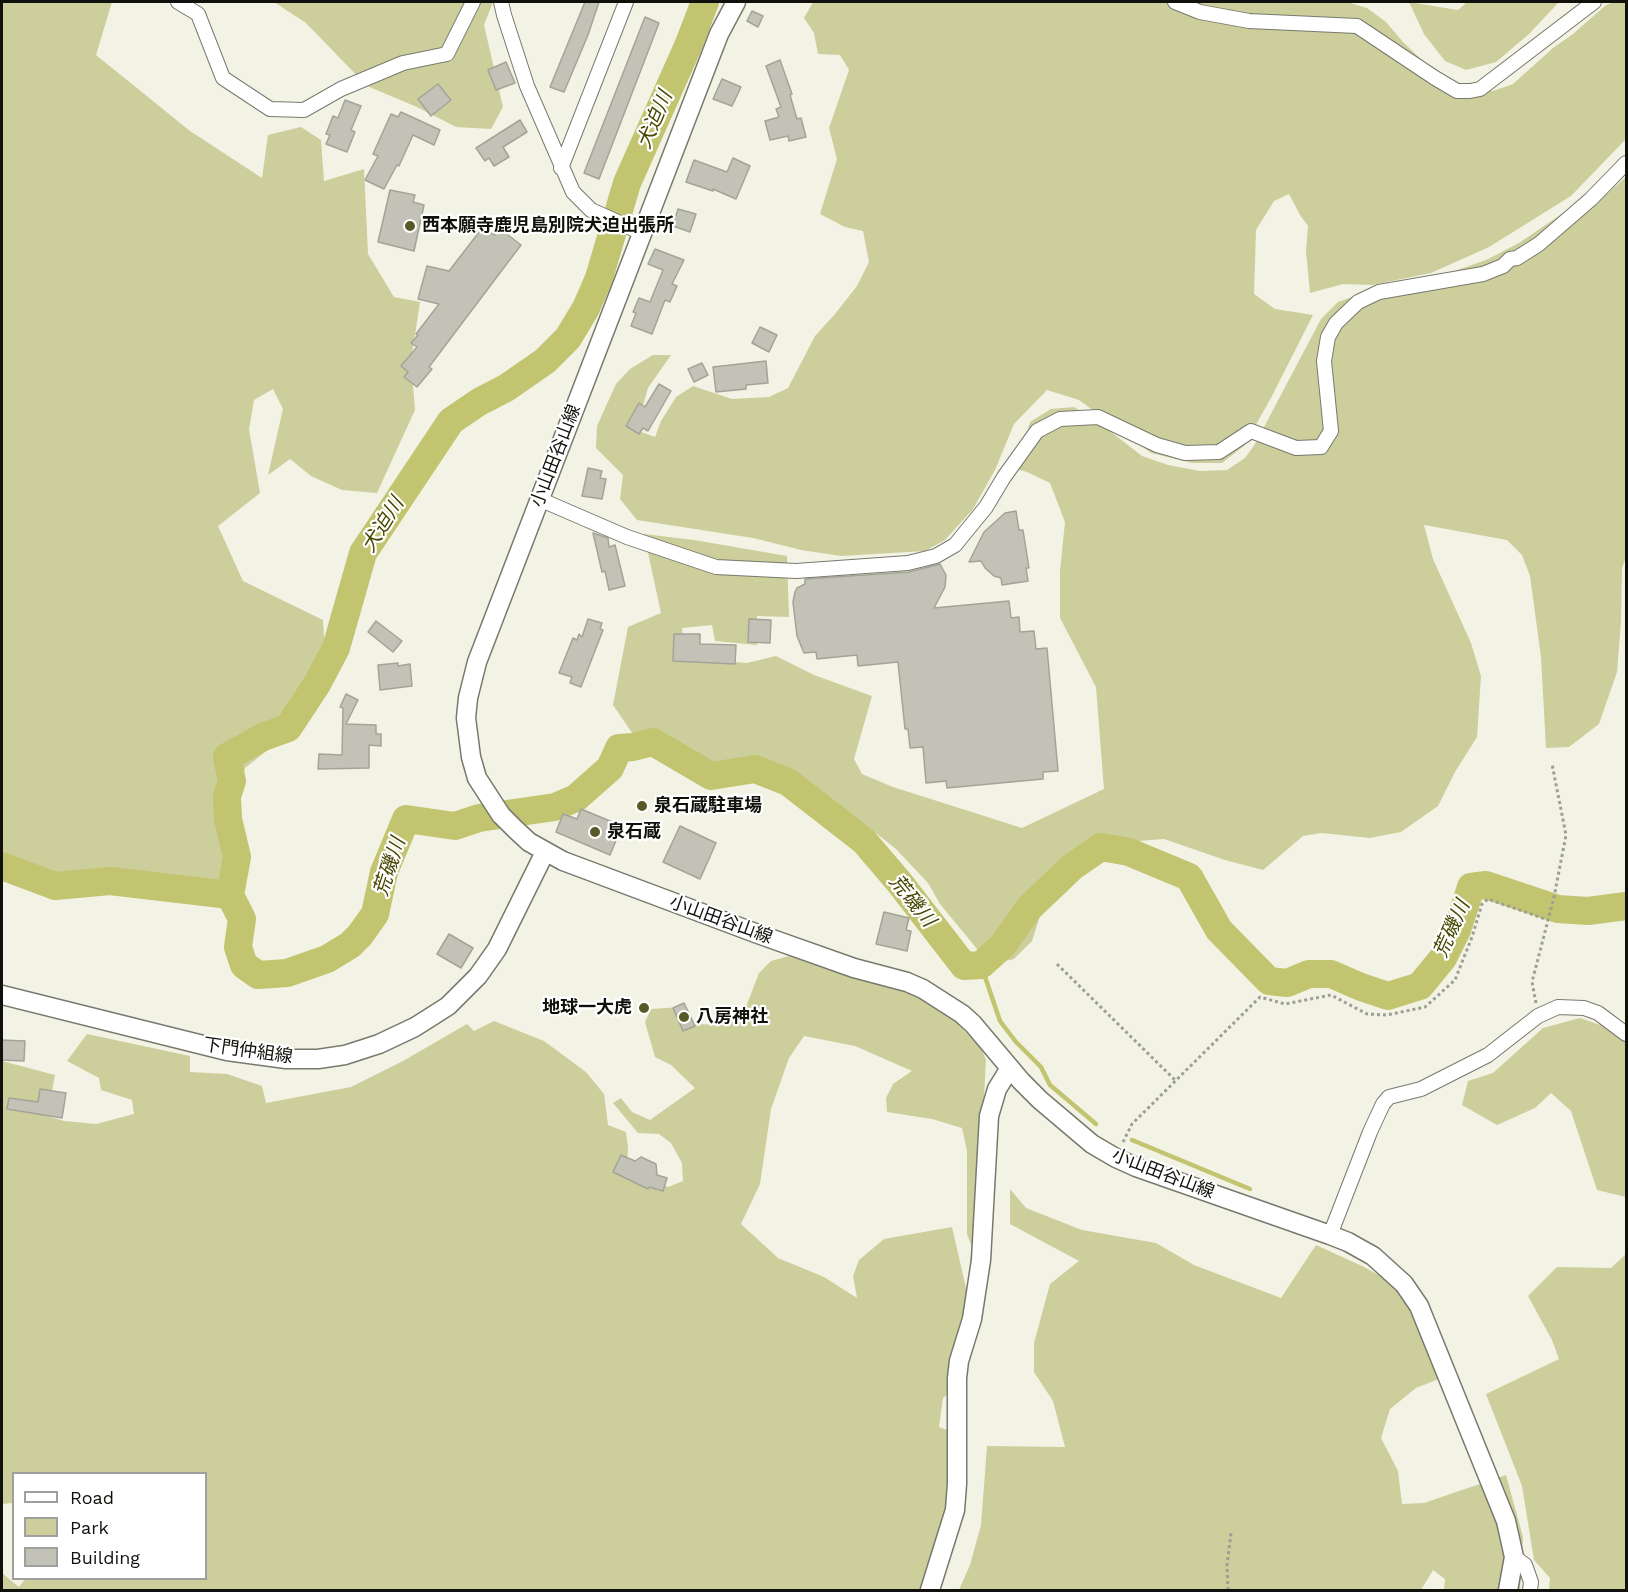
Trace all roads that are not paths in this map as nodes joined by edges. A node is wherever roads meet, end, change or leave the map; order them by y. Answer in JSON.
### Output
{"nodes":[{"id":1,"x":178,"y":2,"type":"edge"},
{"id":2,"x":473,"y":2,"type":"edge"},
{"id":3,"x":501,"y":2,"type":"edge"},
{"id":4,"x":627,"y":2,"type":"edge"},
{"id":5,"x":736,"y":2,"type":"edge"},
{"id":6,"x":1175,"y":2,"type":"edge"},
{"id":7,"x":1594,"y":2,"type":"edge"},
{"id":8,"x":1626,"y":163,"type":"edge"},
{"id":9,"x":561,"y":168,"type":"junction"},
{"id":10,"x":642,"y":234,"type":"junction"},
{"id":11,"x":539,"y":499,"type":"junction"},
{"id":12,"x":545,"y":852,"type":"junction"},
{"id":13,"x":2,"y":995,"type":"edge"},
{"id":14,"x":1626,"y":1034,"type":"edge"},
{"id":15,"x":1010,"y":1068,"type":"junction"},
{"id":16,"x":1330,"y":1235,"type":"junction"},
{"id":17,"x":1514,"y":1557,"type":"junction"},
{"id":18,"x":930,"y":1590,"type":"edge"},
{"id":19,"x":1508,"y":1590,"type":"edge"},
{"id":20,"x":1530,"y":1590,"type":"edge"}],
"edges":[{"from":1,"to":2,"type":"street"},
{"from":3,"to":9,"type":"street"},
{"from":4,"to":9,"type":"street"},
{"from":5,"to":10,"type":"main road","name":"小山田谷山線"},
{"from":6,"to":7,"type":"street"},
{"from":8,"to":11,"type":"street"},
{"from":9,"to":10,"type":"street"},
{"from":10,"to":11,"type":"main road","name":"小山田谷山線"},
{"from":11,"to":12,"type":"main road","name":"小山田谷山線"},
{"from":12,"to":13,"type":"main road","name":"下門仲組線"},
{"from":12,"to":15,"type":"main road","name":"小山田谷山線"},
{"from":14,"to":16,"type":"street"},
{"from":15,"to":16,"type":"main road","name":"小山田谷山線"},
{"from":15,"to":18,"type":"main road"},
{"from":16,"to":17,"type":"main road","name":"小山田谷山線"},
{"from":17,"to":19,"type":"main road","name":"小山田谷山線"},
{"from":17,"to":20,"type":"street"}]}
